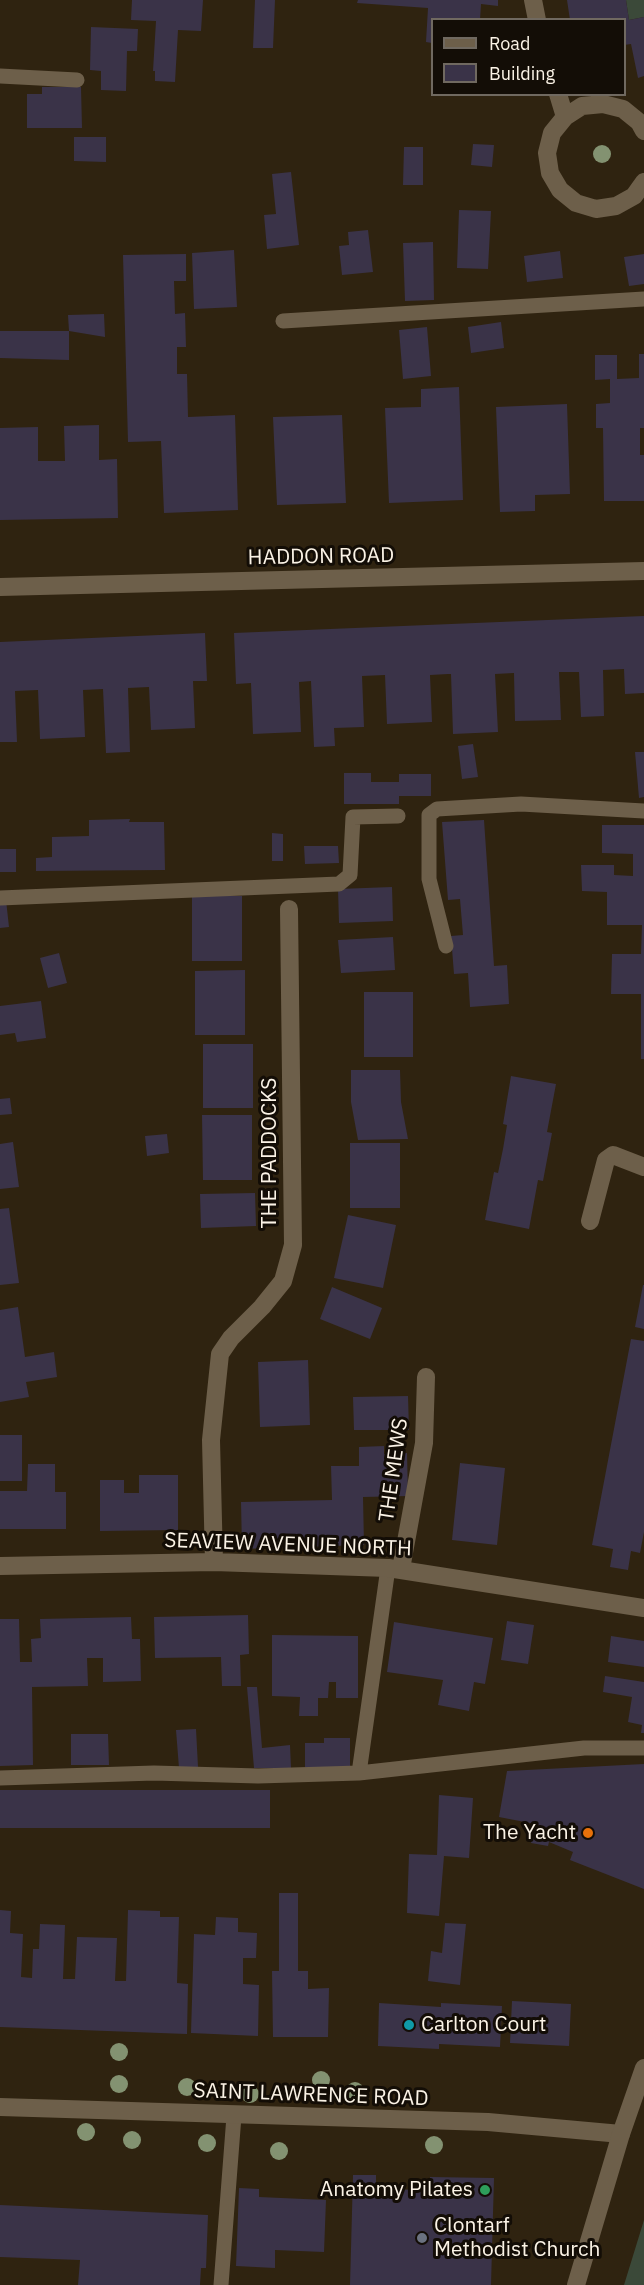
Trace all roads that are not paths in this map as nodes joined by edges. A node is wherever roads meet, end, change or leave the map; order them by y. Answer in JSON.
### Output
{"nodes":[{"id":1,"x":533,"y":0,"type":"edge"},
{"id":2,"x":537,"y":18,"type":"edge"},
{"id":3,"x":0,"y":76,"type":"edge"},
{"id":4,"x":77,"y":81,"type":"dead end"},
{"id":5,"x":559,"y":96,"type":"edge"},
{"id":6,"x":565,"y":117,"type":"junction"},
{"id":7,"x":644,"y":131,"type":"edge"},
{"id":8,"x":644,"y":182,"type":"edge"},
{"id":9,"x":644,"y":299,"type":"edge"},
{"id":10,"x":283,"y":321,"type":"dead end"},
{"id":11,"x":644,"y":571,"type":"edge"},
{"id":12,"x":0,"y":587,"type":"edge"},
{"id":13,"x":644,"y":811,"type":"edge"},
{"id":14,"x":398,"y":816,"type":"dead end"},
{"id":15,"x":0,"y":898,"type":"edge"},
{"id":16,"x":289,"y":909,"type":"dead end"},
{"id":17,"x":446,"y":946,"type":"dead end"},
{"id":18,"x":644,"y":1167,"type":"edge"},
{"id":19,"x":590,"y":1221,"type":"dead end"},
{"id":20,"x":426,"y":1377,"type":"dead end"},
{"id":21,"x":214,"y":1562,"type":"junction"},
{"id":22,"x":0,"y":1566,"type":"edge"},
{"id":23,"x":395,"y":1569,"type":"junction"},
{"id":24,"x":644,"y":1608,"type":"edge"},
{"id":25,"x":644,"y":1748,"type":"edge"},
{"id":26,"x":359,"y":1773,"type":"junction"},
{"id":27,"x":0,"y":1779,"type":"edge"},
{"id":28,"x":644,"y":2068,"type":"edge"},
{"id":29,"x":0,"y":2107,"type":"edge"},
{"id":30,"x":234,"y":2116,"type":"junction"},
{"id":31,"x":621,"y":2134,"type":"junction"},
{"id":32,"x":221,"y":2285,"type":"edge"},
{"id":33,"x":576,"y":2285,"type":"edge"}],
"edges":[{"from":1,"to":2,"type":"street"},
{"from":3,"to":4,"type":"lane"},
{"from":5,"to":6,"type":"street"},
{"from":6,"to":7,"type":"street"},
{"from":6,"to":8,"type":"street"},
{"from":9,"to":10,"type":"lane"},
{"from":11,"to":12,"type":"street","name":"HADDON ROAD"},
{"from":13,"to":17,"type":"lane"},
{"from":14,"to":15,"type":"lane"},
{"from":16,"to":21,"type":"street","name":"THE PADDOCKS"},
{"from":18,"to":19,"type":"street"},
{"from":20,"to":23,"type":"street","name":"THE MEWS"},
{"from":21,"to":22,"type":"street","name":"SEAVIEW AVENUE NORTH"},
{"from":21,"to":23,"type":"street","name":"SEAVIEW AVENUE NORTH"},
{"from":23,"to":24,"type":"street","name":"SEAVIEW AVENUE NORTH"},
{"from":23,"to":26,"type":"lane"},
{"from":25,"to":26,"type":"lane"},
{"from":26,"to":27,"type":"lane"},
{"from":28,"to":31,"type":"street"},
{"from":29,"to":30,"type":"street","name":"SAINT LAWRENCE ROAD"},
{"from":30,"to":31,"type":"street","name":"SAINT LAWRENCE ROAD"},
{"from":30,"to":32,"type":"lane"},
{"from":31,"to":33,"type":"street"}]}
